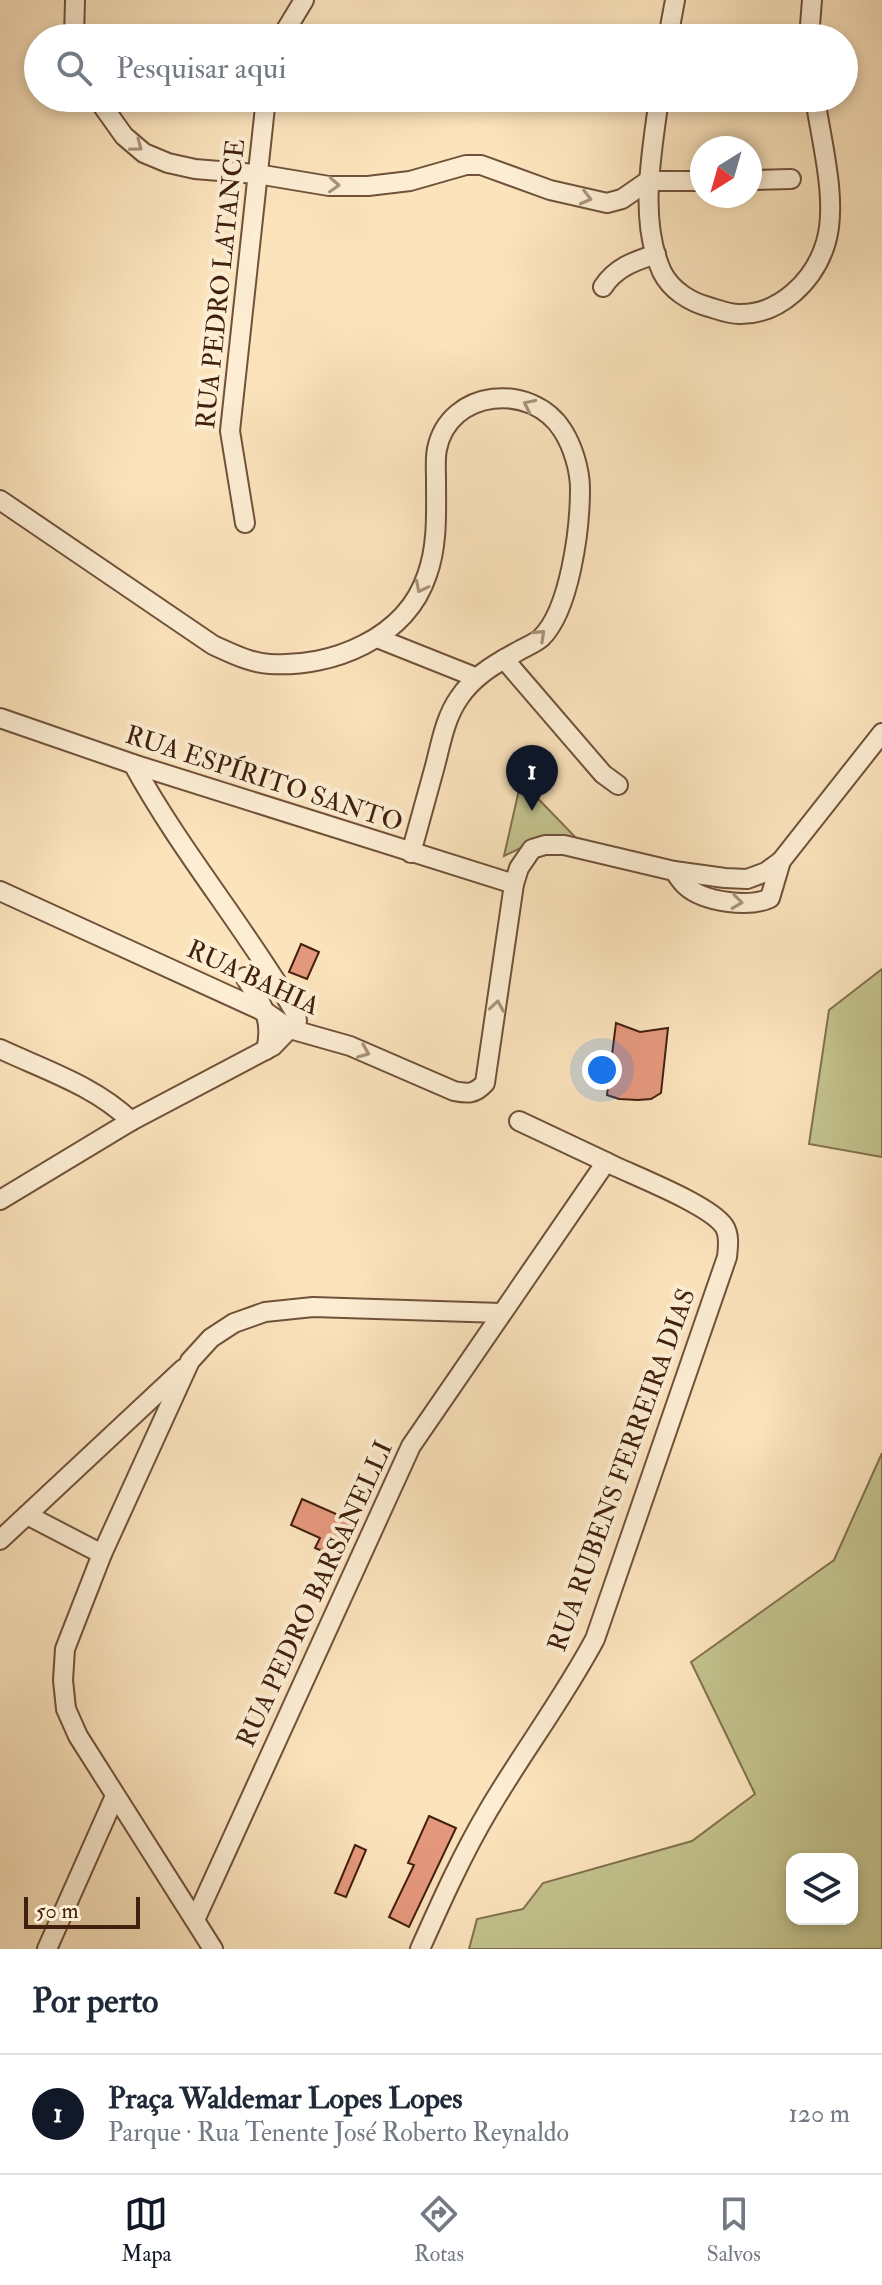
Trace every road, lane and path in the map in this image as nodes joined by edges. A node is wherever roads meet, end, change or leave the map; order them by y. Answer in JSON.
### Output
{"nodes":[{"id":1,"x":75,"y":0,"type":"edge"},
{"id":2,"x":304,"y":0,"type":"edge"},
{"id":3,"x":675,"y":0,"type":"edge"},
{"id":4,"x":812,"y":0,"type":"edge"},
{"id":5,"x":74,"y":24,"type":"edge"},
{"id":6,"x":289,"y":24,"type":"edge"},
{"id":7,"x":671,"y":24,"type":"edge"},
{"id":8,"x":810,"y":24,"type":"edge"},
{"id":9,"x":107,"y":112,"type":"edge"},
{"id":10,"x":264,"y":112,"type":"edge"},
{"id":11,"x":657,"y":112,"type":"edge"},
{"id":12,"x":817,"y":112,"type":"edge"},
{"id":13,"x":257,"y":174,"type":"junction"},
{"id":14,"x":791,"y":179,"type":"dead end"},
{"id":15,"x":762,"y":180,"type":"edge"},
{"id":16,"x":648,"y":181,"type":"junction"},
{"id":17,"x":690,"y":181,"type":"edge"},
{"id":18,"x":656,"y":254,"type":"junction"},
{"id":19,"x":603,"y":287,"type":"dead end"},
{"id":20,"x":0,"y":500,"type":"edge"},
{"id":21,"x":245,"y":523,"type":"dead end"},
{"id":22,"x":377,"y":638,"type":"junction"},
{"id":23,"x":504,"y":659,"type":"junction"},
{"id":24,"x":475,"y":677,"type":"junction"},
{"id":25,"x":0,"y":718,"type":"edge"},
{"id":26,"x":882,"y":733,"type":"edge"},
{"id":27,"x":133,"y":764,"type":"junction"},
{"id":28,"x":618,"y":785,"type":"dead end"},
{"id":29,"x":411,"y":853,"type":"junction"},
{"id":30,"x":781,"y":861,"type":"junction"},
{"id":31,"x":674,"y":871,"type":"junction"},
{"id":32,"x":514,"y":884,"type":"junction"},
{"id":33,"x":0,"y":891,"type":"edge"},
{"id":34,"x":271,"y":970,"type":"junction"},
{"id":35,"x":245,"y":977,"type":"junction"},
{"id":36,"x":209,"y":986,"type":"junction"},
{"id":37,"x":267,"y":1013,"type":"junction"},
{"id":38,"x":290,"y":1029,"type":"junction"},
{"id":39,"x":0,"y":1049,"type":"edge"},
{"id":40,"x":266,"y":1050,"type":"junction"},
{"id":41,"x":131,"y":1121,"type":"junction"},
{"id":42,"x":519,"y":1121,"type":"dead end"},
{"id":43,"x":606,"y":1162,"type":"junction"},
{"id":44,"x":0,"y":1200,"type":"edge"},
{"id":45,"x":501,"y":1313,"type":"junction"},
{"id":46,"x":190,"y":1361,"type":"junction"},
{"id":47,"x":27,"y":1515,"type":"junction"},
{"id":48,"x":0,"y":1540,"type":"edge"},
{"id":49,"x":102,"y":1554,"type":"junction"},
{"id":50,"x":115,"y":1796,"type":"junction"},
{"id":51,"x":195,"y":1920,"type":"junction"},
{"id":52,"x":47,"y":1949,"type":"edge"},
{"id":53,"x":213,"y":1949,"type":"edge"},
{"id":54,"x":420,"y":1949,"type":"edge"}],
"edges":[{"from":1,"to":5,"type":"street"},
{"from":2,"to":6,"type":"street"},
{"from":3,"to":7,"type":"street"},
{"from":4,"to":8,"type":"street"},
{"from":9,"to":13,"type":"street","one_way":true},
{"from":10,"to":13,"type":"street","name":"RUA PEDRO LATANCE"},
{"from":11,"to":16,"type":"street"},
{"from":12,"to":18,"type":"street"},
{"from":13,"to":16,"type":"street","one_way":true},
{"from":13,"to":21,"type":"street","name":"RUA PEDRO LATANCE"},
{"from":14,"to":15,"type":"street"},
{"from":16,"to":17,"type":"street"},
{"from":16,"to":18,"type":"street"},
{"from":18,"to":19,"type":"street"},
{"from":20,"to":22,"type":"street"},
{"from":23,"to":22,"type":"street","one_way":true},
{"from":22,"to":24,"type":"street"},
{"from":23,"to":24,"type":"street"},
{"from":23,"to":28,"type":"street"},
{"from":24,"to":29,"type":"street"},
{"from":25,"to":27,"type":"street","name":"RUA ESPÍRITO SANTO"},
{"from":26,"to":30,"type":"street"},
{"from":27,"to":29,"type":"street","name":"RUA ESPÍRITO SANTO"},
{"from":27,"to":34,"type":"street"},
{"from":29,"to":32,"type":"street","name":"RUA ESPÍRITO SANTO"},
{"from":30,"to":31,"type":"street"},
{"from":31,"to":30,"type":"street","one_way":true},
{"from":31,"to":32,"type":"street"},
{"from":38,"to":32,"type":"street","name":"RUA BAHIA","one_way":true},
{"from":33,"to":36,"type":"street","name":"RUA BAHIA"},
{"from":34,"to":35,"type":"street"},
{"from":34,"to":38,"type":"street"},
{"from":35,"to":36,"type":"street"},
{"from":35,"to":37,"type":"street"},
{"from":36,"to":37,"type":"street","name":"RUA BAHIA"},
{"from":37,"to":38,"type":"street","name":"RUA BAHIA"},
{"from":37,"to":40,"type":"street"},
{"from":38,"to":40,"type":"street"},
{"from":39,"to":41,"type":"street"},
{"from":40,"to":41,"type":"street"},
{"from":41,"to":44,"type":"street"},
{"from":42,"to":43,"type":"street"},
{"from":43,"to":45,"type":"street","name":"RUA PEDRO BARSANELLI"},
{"from":43,"to":54,"type":"street","name":"RUA RUBENS FERREIRA DIAS"},
{"from":45,"to":46,"type":"street"},
{"from":45,"to":51,"type":"street","name":"RUA PEDRO BARSANELLI"},
{"from":46,"to":47,"type":"street"},
{"from":46,"to":49,"type":"street"},
{"from":47,"to":48,"type":"street"},
{"from":47,"to":49,"type":"street"},
{"from":49,"to":50,"type":"street"},
{"from":50,"to":51,"type":"street"},
{"from":50,"to":52,"type":"street"},
{"from":51,"to":53,"type":"street"}]}
